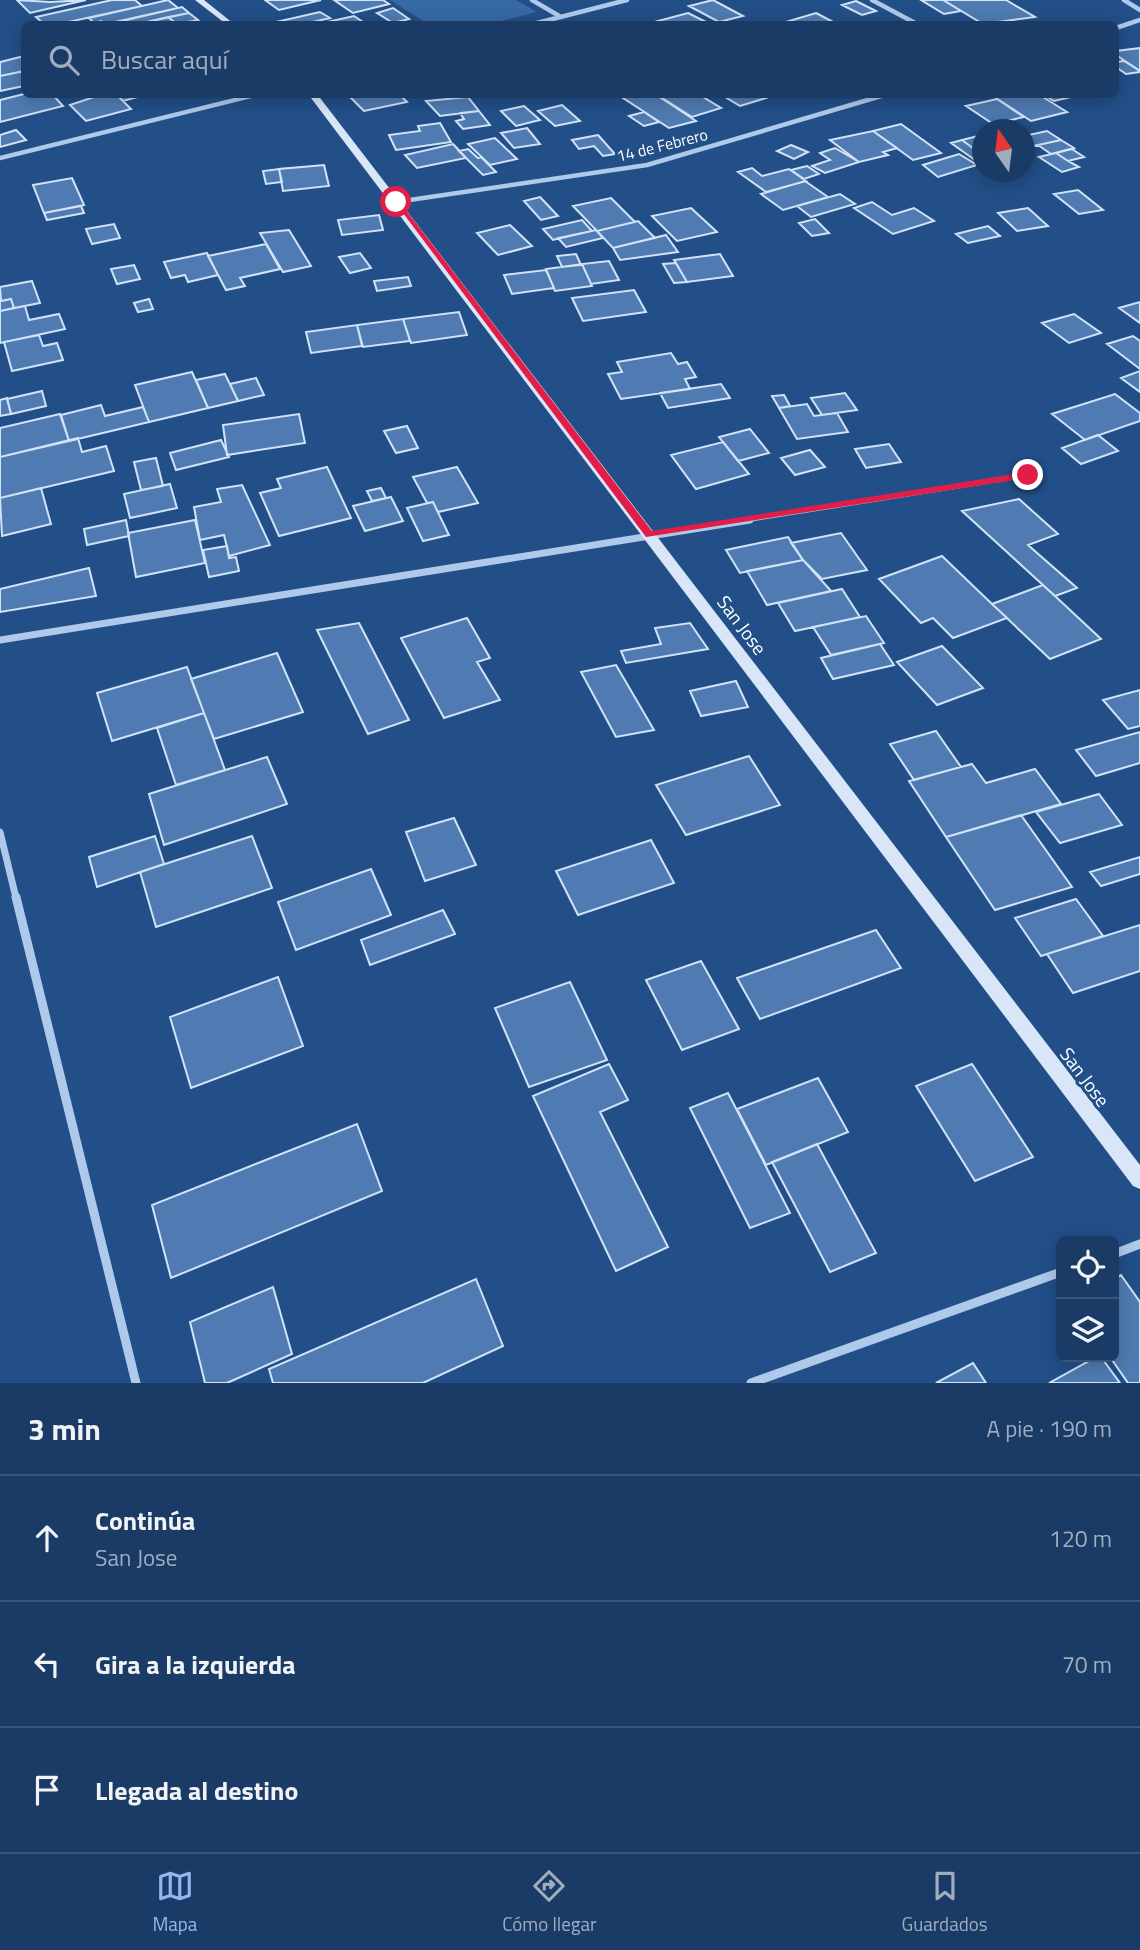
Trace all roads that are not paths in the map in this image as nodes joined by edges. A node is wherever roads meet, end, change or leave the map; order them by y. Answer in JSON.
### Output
{"nodes":[{"id":1,"x":199,"y":0,"type":"edge"},
{"id":2,"x":532,"y":0,"type":"edge"},
{"id":3,"x":627,"y":0,"type":"edge"},
{"id":4,"x":872,"y":0,"type":"edge"},
{"id":5,"x":1124,"y":0,"type":"edge"},
{"id":6,"x":1140,"y":10,"type":"edge"},
{"id":7,"x":561,"y":17,"type":"junction"},
{"id":8,"x":1140,"y":20,"type":"edge"},
{"id":9,"x":226,"y":21,"type":"edge"},
{"id":10,"x":545,"y":21,"type":"edge"},
{"id":11,"x":911,"y":21,"type":"edge"},
{"id":12,"x":1119,"y":27,"type":"edge"},
{"id":13,"x":243,"y":98,"type":"edge"},
{"id":14,"x":315,"y":98,"type":"edge"},
{"id":15,"x":874,"y":98,"type":"edge"},
{"id":16,"x":0,"y":158,"type":"edge"},
{"id":17,"x":396,"y":202,"type":"junction"},
{"id":18,"x":1028,"y":475,"type":"dead end"},
{"id":19,"x":650,"y":535,"type":"junction"},
{"id":20,"x":0,"y":640,"type":"edge"},
{"id":21,"x":0,"y":832,"type":"edge"},
{"id":22,"x":2,"y":850,"type":"edge"},
{"id":23,"x":1140,"y":1180,"type":"edge"},
{"id":24,"x":1140,"y":1244,"type":"edge"},
{"id":25,"x":1119,"y":1252,"type":"edge"},
{"id":26,"x":1056,"y":1274,"type":"edge"},
{"id":27,"x":136,"y":1383,"type":"edge"},
{"id":28,"x":751,"y":1383,"type":"edge"}],
"edges":[{"from":1,"to":9,"type":"street"},
{"from":2,"to":7,"type":"street"},
{"from":3,"to":7,"type":"street"},
{"from":4,"to":11,"type":"street"},
{"from":5,"to":6,"type":"street"},
{"from":7,"to":10,"type":"street"},
{"from":8,"to":12,"type":"street"},
{"from":13,"to":16,"type":"street"},
{"from":14,"to":17,"type":"street","name":"San Jose"},
{"from":15,"to":17,"type":"street","name":"14 de Febrero"},
{"from":17,"to":19,"type":"street","name":"San Jose"},
{"from":18,"to":19,"type":"street"},
{"from":19,"to":20,"type":"street"},
{"from":19,"to":23,"type":"street","name":"San Jose"},
{"from":21,"to":22,"type":"street"},
{"from":22,"to":27,"type":"street"},
{"from":24,"to":25,"type":"street"},
{"from":26,"to":28,"type":"street"}]}
